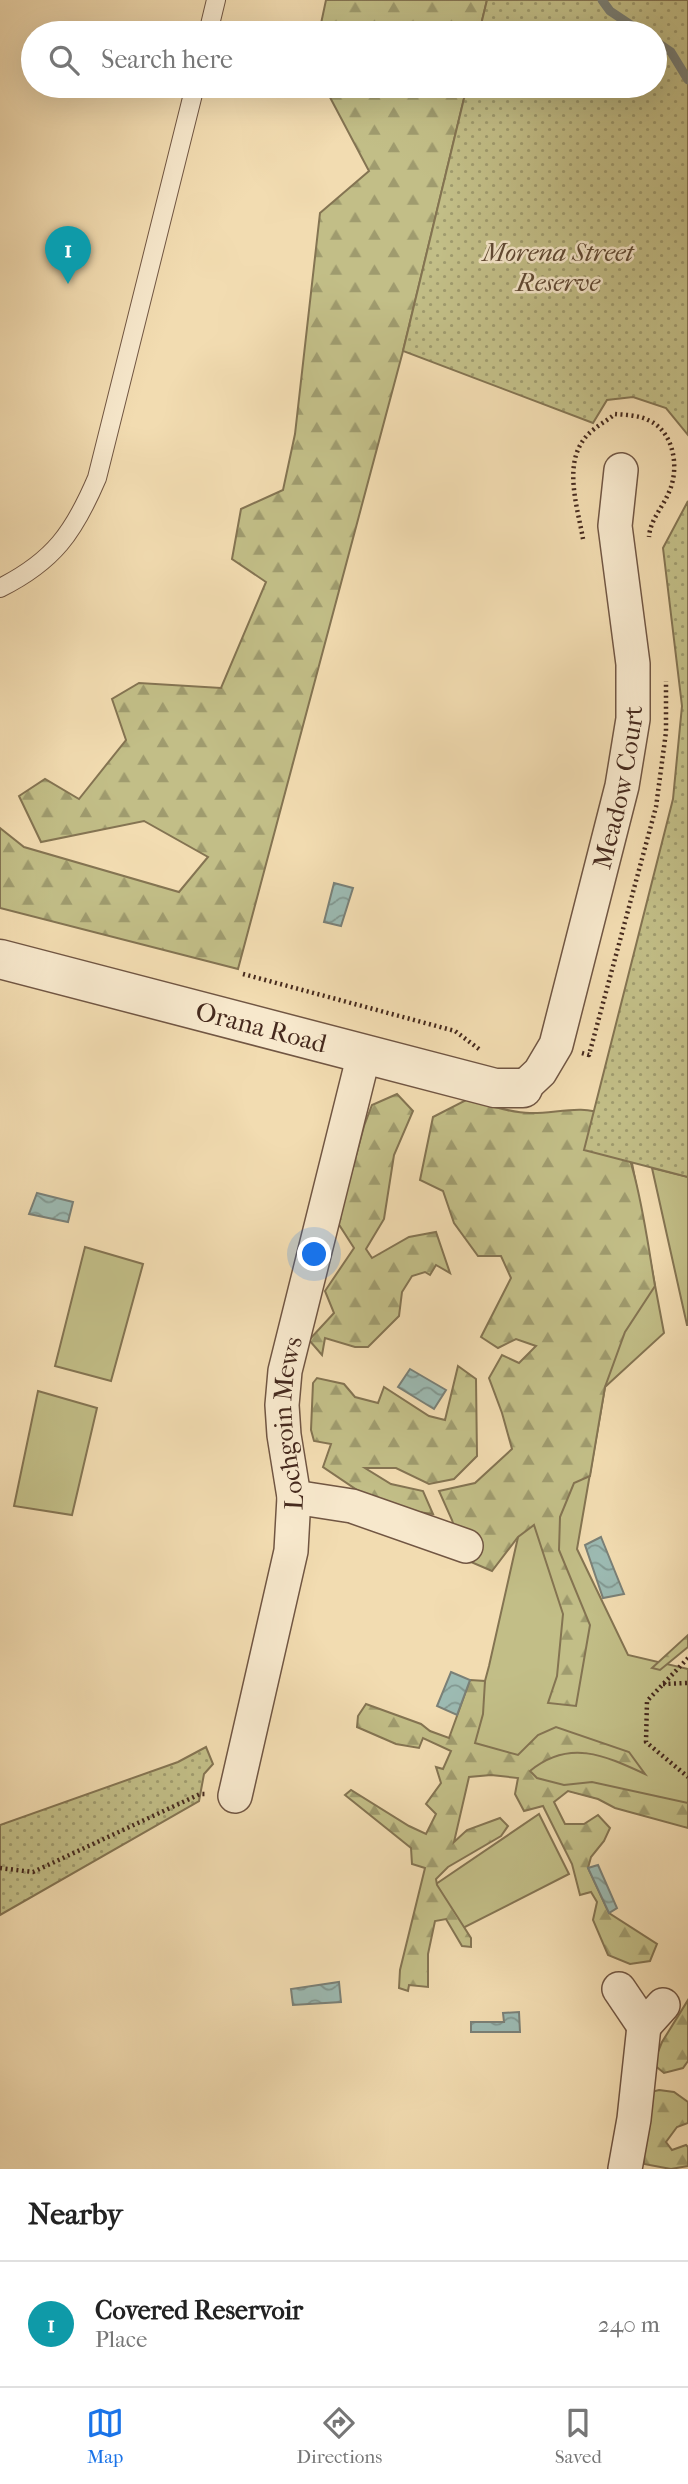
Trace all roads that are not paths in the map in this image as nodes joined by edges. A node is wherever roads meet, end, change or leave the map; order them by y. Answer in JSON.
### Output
{"nodes":[{"id":1,"x":216,"y":0,"type":"edge"},
{"id":2,"x":211,"y":21,"type":"edge"},
{"id":3,"x":192,"y":98,"type":"edge"},
{"id":4,"x":621,"y":470,"type":"dead end"},
{"id":5,"x":0,"y":588,"type":"edge"},
{"id":6,"x":0,"y":959,"type":"edge"},
{"id":7,"x":364,"y":1054,"type":"junction"},
{"id":8,"x":523,"y":1088,"type":"joint"},
{"id":9,"x":294,"y":1497,"type":"junction"},
{"id":10,"x":466,"y":1546,"type":"dead end"},
{"id":11,"x":235,"y":1796,"type":"road end"},
{"id":12,"x":619,"y":1989,"type":"dead end"},
{"id":13,"x":625,"y":2169,"type":"edge"}],
"edges":[{"from":1,"to":2,"type":"lane"},
{"from":3,"to":5,"type":"lane"},
{"from":4,"to":8,"type":"street","name":"Meadow Court"},
{"from":6,"to":7,"type":"street","name":"Orana Road"},
{"from":7,"to":8,"type":"street","name":"Orana Road"},
{"from":7,"to":9,"type":"street","name":"Lochgoin Mews"},
{"from":9,"to":10,"type":"street"},
{"from":9,"to":11,"type":"street","name":"Lochgoin Mews"},
{"from":12,"to":13,"type":"street"}]}
